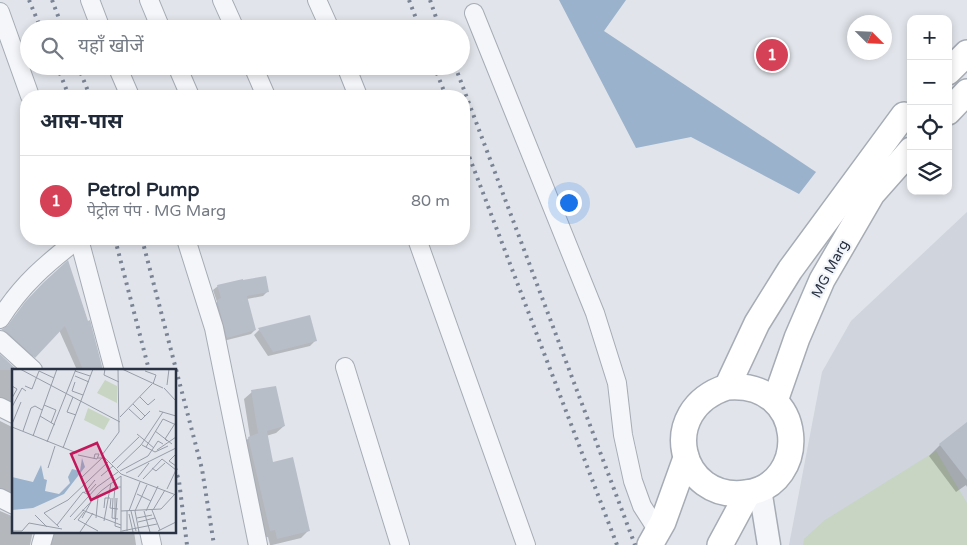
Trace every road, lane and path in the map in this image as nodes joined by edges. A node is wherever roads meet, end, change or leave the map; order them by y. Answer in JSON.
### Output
{"nodes":[{"id":1,"x":90,"y":0,"type":"edge"},
{"id":2,"x":149,"y":0,"type":"edge"},
{"id":3,"x":222,"y":0,"type":"edge"},
{"id":4,"x":317,"y":0,"type":"edge"},
{"id":5,"x":0,"y":12,"type":"edge"},
{"id":6,"x":474,"y":13,"type":"dead end"},
{"id":7,"x":98,"y":20,"type":"edge"},
{"id":8,"x":158,"y":20,"type":"edge"},
{"id":9,"x":231,"y":20,"type":"edge"},
{"id":10,"x":326,"y":20,"type":"edge"},
{"id":11,"x":967,"y":53,"type":"edge"},
{"id":12,"x":20,"y":68,"type":"edge"},
{"id":13,"x":952,"y":68,"type":"edge"},
{"id":14,"x":22,"y":75,"type":"edge"},
{"id":15,"x":121,"y":75,"type":"edge"},
{"id":16,"x":182,"y":75,"type":"edge"},
{"id":17,"x":256,"y":75,"type":"edge"},
{"id":18,"x":350,"y":75,"type":"edge"},
{"id":19,"x":28,"y":90,"type":"edge"},
{"id":20,"x":127,"y":90,"type":"edge"},
{"id":21,"x":188,"y":90,"type":"edge"},
{"id":22,"x":263,"y":90,"type":"edge"},
{"id":23,"x":356,"y":90,"type":"edge"},
{"id":24,"x":967,"y":92,"type":"edge"},
{"id":25,"x":952,"y":108,"type":"edge"},
{"id":26,"x":907,"y":120,"type":"edge"},
{"id":27,"x":907,"y":155,"type":"edge"},
{"id":28,"x":71,"y":245,"type":"edge"},
{"id":29,"x":81,"y":245,"type":"edge"},
{"id":30,"x":188,"y":245,"type":"edge"},
{"id":31,"x":419,"y":245,"type":"edge"},
{"id":32,"x":0,"y":318,"type":"edge"},
{"id":33,"x":0,"y":340,"type":"edge"},
{"id":34,"x":345,"y":367,"type":"dead end"},
{"id":35,"x":32,"y":369,"type":"edge"},
{"id":36,"x":114,"y":369,"type":"edge"},
{"id":37,"x":727,"y":387,"type":"junction"},
{"id":38,"x":774,"y":401,"type":"junction"},
{"id":39,"x":686,"y":458,"type":"junction"},
{"id":40,"x":754,"y":491,"type":"junction"},
{"id":41,"x":0,"y":498,"type":"edge"},
{"id":42,"x":12,"y":503,"type":"edge"},
{"id":43,"x":45,"y":532,"type":"edge"},
{"id":44,"x":149,"y":532,"type":"edge"},
{"id":45,"x":654,"y":538,"type":"edge"},
{"id":46,"x":723,"y":544,"type":"edge"},
{"id":47,"x":41,"y":545,"type":"edge"},
{"id":48,"x":152,"y":545,"type":"edge"},
{"id":49,"x":258,"y":545,"type":"edge"},
{"id":50,"x":400,"y":545,"type":"edge"},
{"id":51,"x":526,"y":545,"type":"edge"},
{"id":52,"x":769,"y":545,"type":"edge"}],
"edges":[{"from":1,"to":7,"type":"street"},
{"from":2,"to":8,"type":"street"},
{"from":3,"to":9,"type":"street"},
{"from":4,"to":10,"type":"street"},
{"from":5,"to":12,"type":"street"},
{"from":6,"to":45,"type":"street"},
{"from":11,"to":13,"type":"main road"},
{"from":14,"to":19,"type":"street"},
{"from":15,"to":20,"type":"street"},
{"from":16,"to":21,"type":"street"},
{"from":17,"to":22,"type":"street"},
{"from":18,"to":23,"type":"street"},
{"from":24,"to":25,"type":"main road"},
{"from":26,"to":37,"type":"main road"},
{"from":27,"to":38,"type":"main road","name":"MG Marg"},
{"from":28,"to":32,"type":"street"},
{"from":29,"to":36,"type":"street"},
{"from":30,"to":49,"type":"street"},
{"from":31,"to":51,"type":"street"},
{"from":33,"to":35,"type":"street"},
{"from":34,"to":50,"type":"street"},
{"from":37,"to":38,"type":"main road"},
{"from":37,"to":39,"type":"main road"},
{"from":38,"to":40,"type":"main road"},
{"from":39,"to":40,"type":"main road"},
{"from":39,"to":45,"type":"main road"},
{"from":40,"to":46,"type":"main road"},
{"from":40,"to":52,"type":"street"},
{"from":41,"to":42,"type":"street"},
{"from":43,"to":47,"type":"street"},
{"from":44,"to":48,"type":"street"}]}
